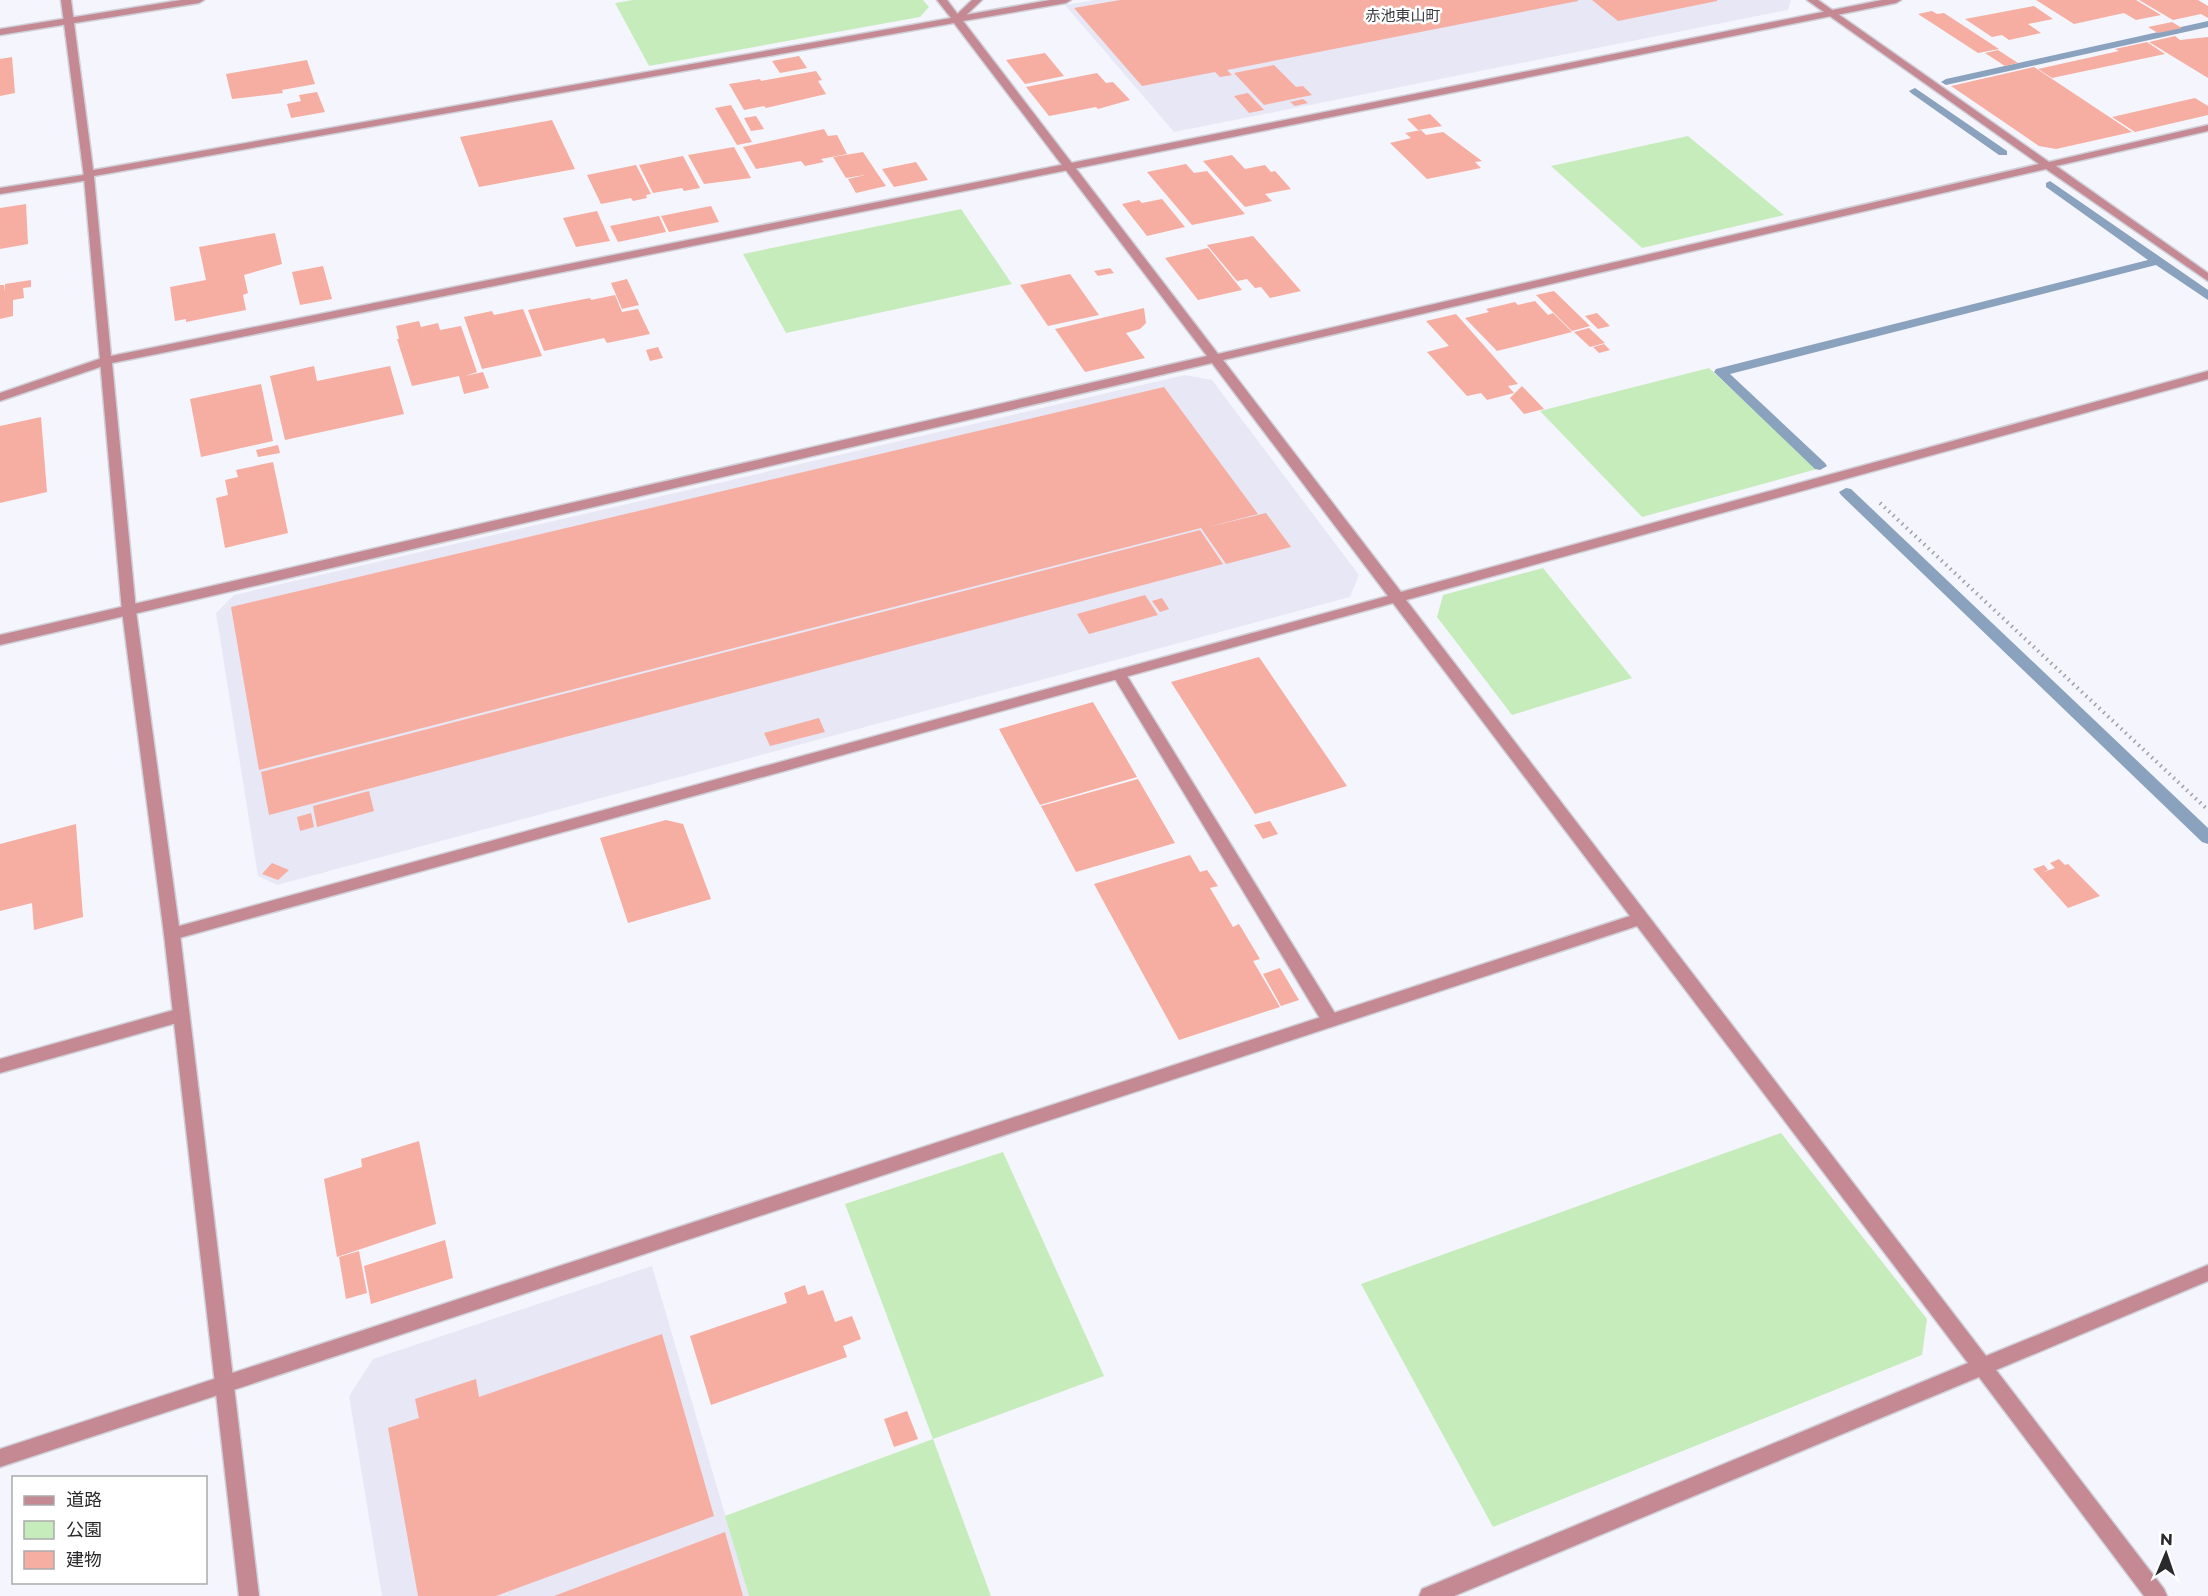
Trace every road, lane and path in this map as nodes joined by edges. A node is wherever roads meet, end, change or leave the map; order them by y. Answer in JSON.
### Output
{"nodes":[{"id":1,"x":66,"y":0,"type":"edge"},
{"id":2,"x":199,"y":0,"type":"edge"},
{"id":3,"x":942,"y":0,"type":"edge"},
{"id":4,"x":977,"y":0,"type":"edge"},
{"id":5,"x":1066,"y":0,"type":"edge"},
{"id":6,"x":1812,"y":0,"type":"edge"},
{"id":7,"x":1896,"y":0,"type":"edge"},
{"id":8,"x":1831,"y":13,"type":"junction"},
{"id":9,"x":956,"y":20,"type":"junction"},
{"id":10,"x":69,"y":21,"type":"junction"},
{"id":11,"x":0,"y":32,"type":"edge"},
{"id":12,"x":2208,"y":128,"type":"edge"},
{"id":13,"x":2047,"y":165,"type":"junction"},
{"id":14,"x":1069,"y":167,"type":"junction"},
{"id":15,"x":89,"y":176,"type":"junction"},
{"id":16,"x":0,"y":191,"type":"edge"},
{"id":17,"x":2208,"y":278,"type":"edge"},
{"id":18,"x":1214,"y":358,"type":"junction"},
{"id":19,"x":105,"y":361,"type":"junction"},
{"id":20,"x":2208,"y":375,"type":"edge"},
{"id":21,"x":0,"y":397,"type":"edge"},
{"id":22,"x":1849,"y":474,"type":"junction"},
{"id":23,"x":1396,"y":598,"type":"junction"},
{"id":24,"x":129,"y":611,"type":"junction"},
{"id":25,"x":0,"y":640,"type":"edge"},
{"id":26,"x":1119,"y":674,"type":"junction"},
{"id":27,"x":2208,"y":810,"type":"edge"},
{"id":28,"x":1639,"y":919,"type":"junction"},
{"id":29,"x":172,"y":934,"type":"junction"},
{"id":30,"x":182,"y":1015,"type":"junction"},
{"id":31,"x":1330,"y":1020,"type":"junction"},
{"id":32,"x":0,"y":1066,"type":"edge"},
{"id":33,"x":2208,"y":1273,"type":"edge"},
{"id":34,"x":1980,"y":1367,"type":"junction"},
{"id":35,"x":224,"y":1385,"type":"junction"},
{"id":36,"x":0,"y":1458,"type":"edge"},
{"id":37,"x":249,"y":1596,"type":"edge"},
{"id":38,"x":1429,"y":1596,"type":"edge"},
{"id":39,"x":2157,"y":1596,"type":"edge"}],
"edges":[{"from":1,"to":10,"type":"street"},
{"from":2,"to":10,"type":"street"},
{"from":3,"to":9,"type":"street"},
{"from":4,"to":9,"type":"street"},
{"from":5,"to":9,"type":"street"},
{"from":6,"to":8,"type":"street"},
{"from":7,"to":8,"type":"street"},
{"from":8,"to":13,"type":"street"},
{"from":8,"to":14,"type":"street"},
{"from":9,"to":14,"type":"street"},
{"from":9,"to":15,"type":"street"},
{"from":10,"to":11,"type":"street"},
{"from":10,"to":15,"type":"street"},
{"from":12,"to":13,"type":"street"},
{"from":13,"to":17,"type":"street"},
{"from":13,"to":18,"type":"street"},
{"from":14,"to":18,"type":"street"},
{"from":14,"to":19,"type":"street"},
{"from":15,"to":16,"type":"street"},
{"from":15,"to":19,"type":"street"},
{"from":18,"to":23,"type":"street"},
{"from":18,"to":24,"type":"street"},
{"from":19,"to":21,"type":"street"},
{"from":19,"to":24,"type":"street"},
{"from":20,"to":22,"type":"street"},
{"from":22,"to":23,"type":"street"},
{"from":22,"to":27,"type":"path"},
{"from":23,"to":26,"type":"street"},
{"from":23,"to":28,"type":"street"},
{"from":24,"to":25,"type":"street"},
{"from":24,"to":29,"type":"street"},
{"from":26,"to":29,"type":"street"},
{"from":26,"to":31,"type":"street"},
{"from":28,"to":31,"type":"street"},
{"from":28,"to":34,"type":"street"},
{"from":29,"to":30,"type":"street"},
{"from":30,"to":32,"type":"street"},
{"from":30,"to":35,"type":"street"},
{"from":31,"to":35,"type":"street"},
{"from":33,"to":34,"type":"street"},
{"from":34,"to":38,"type":"street"},
{"from":34,"to":39,"type":"street"},
{"from":35,"to":36,"type":"street"},
{"from":35,"to":37,"type":"street"}]}
